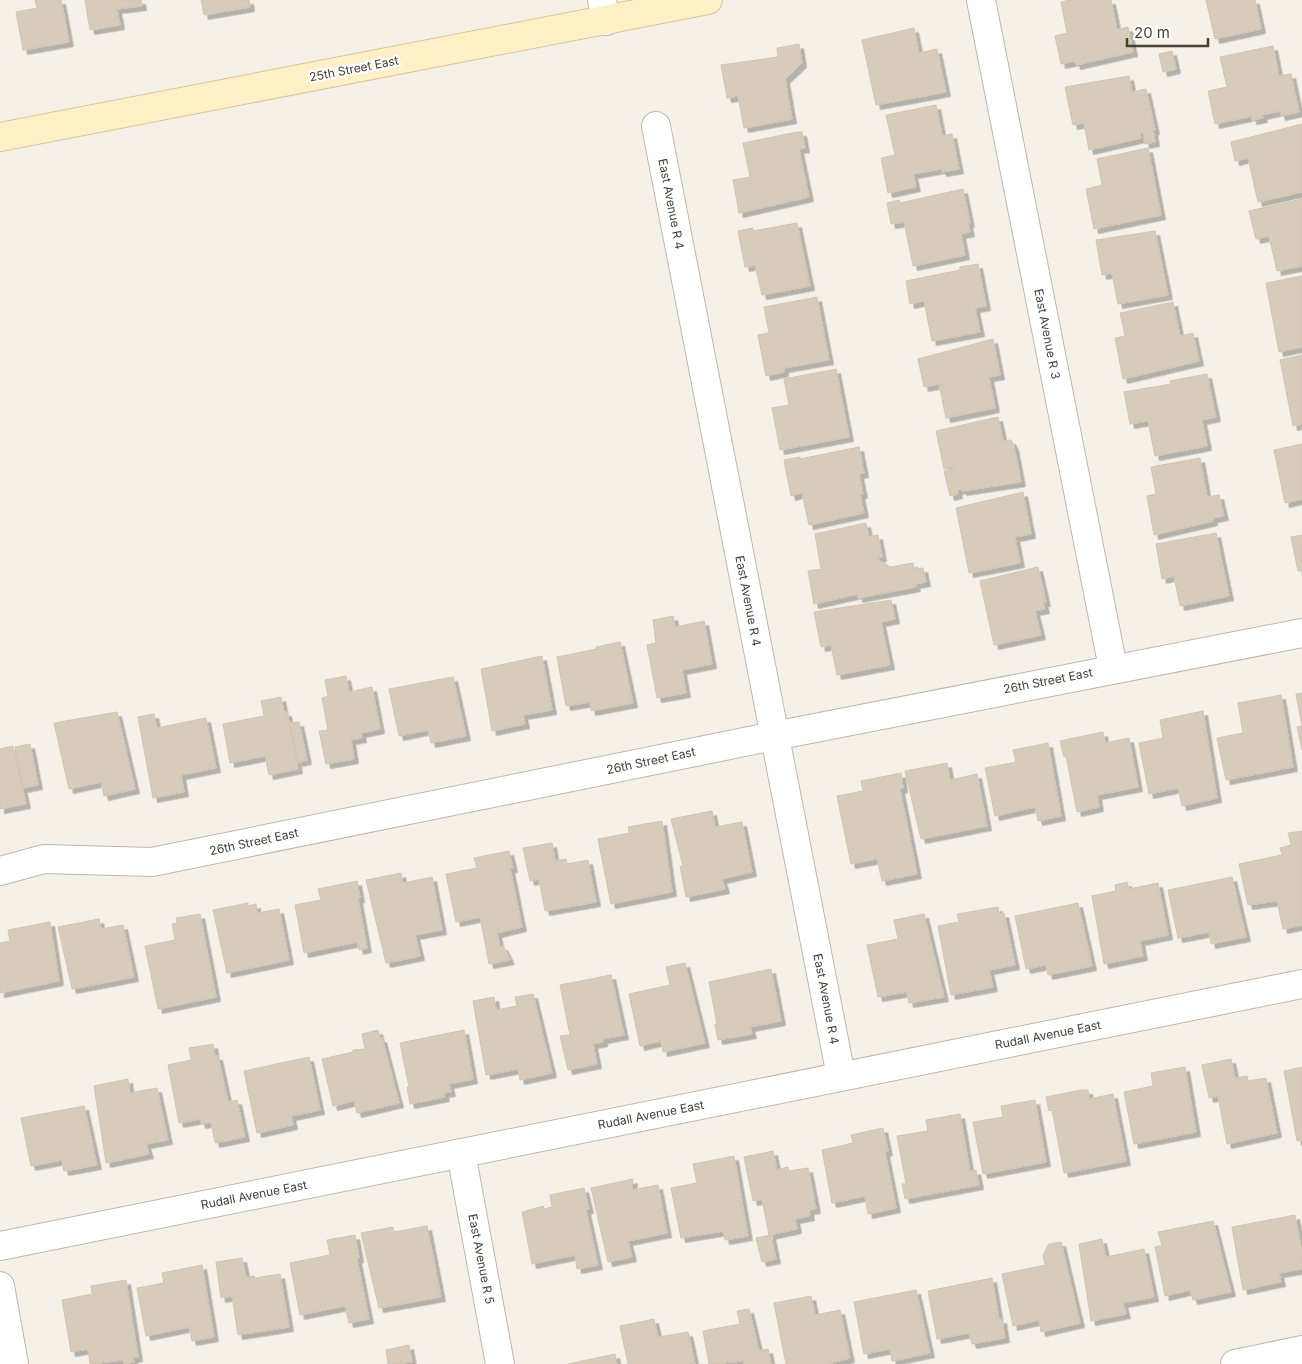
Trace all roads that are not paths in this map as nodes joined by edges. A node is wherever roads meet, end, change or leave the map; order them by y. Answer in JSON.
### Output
{"nodes":[{"id":1,"x":708,"y":0,"type":"edge"},
{"id":2,"x":981,"y":0,"type":"edge"},
{"id":3,"x":604,"y":10,"type":"edge"},
{"id":4,"x":656,"y":126,"type":"dead end"},
{"id":5,"x":0,"y":137,"type":"edge"},
{"id":6,"x":1302,"y":633,"type":"edge"},
{"id":7,"x":1113,"y":668,"type":"junction"},
{"id":8,"x":774,"y":736,"type":"junction"},
{"id":9,"x":0,"y":871,"type":"edge"},
{"id":10,"x":1302,"y":984,"type":"edge"},
{"id":11,"x":841,"y":1076,"type":"junction"},
{"id":12,"x":461,"y":1153,"type":"junction"},
{"id":13,"x":0,"y":1246,"type":"edge"},
{"id":14,"x":0,"y":1286,"type":"edge"},
{"id":15,"x":1302,"y":1350,"type":"edge"},
{"id":16,"x":14,"y":1364,"type":"edge"},
{"id":17,"x":500,"y":1364,"type":"edge"},
{"id":18,"x":1234,"y":1364,"type":"edge"}],
"edges":[{"from":1,"to":3,"type":"main road","name":"25th Street East"},
{"from":2,"to":7,"type":"street","name":"East Avenue R 3"},
{"from":3,"to":5,"type":"main road","name":"25th Street East"},
{"from":4,"to":8,"type":"street","name":"East Avenue R 4"},
{"from":6,"to":7,"type":"street","name":"26th Street East"},
{"from":7,"to":8,"type":"street","name":"26th Street East"},
{"from":8,"to":9,"type":"street","name":"26th Street East"},
{"from":8,"to":11,"type":"street","name":"East Avenue R 4"},
{"from":10,"to":11,"type":"street","name":"Rudall Avenue East"},
{"from":11,"to":12,"type":"street","name":"Rudall Avenue East"},
{"from":12,"to":13,"type":"street","name":"Rudall Avenue East"},
{"from":12,"to":17,"type":"street","name":"East Avenue R 5"},
{"from":14,"to":16,"type":"street"},
{"from":15,"to":18,"type":"street"}]}
